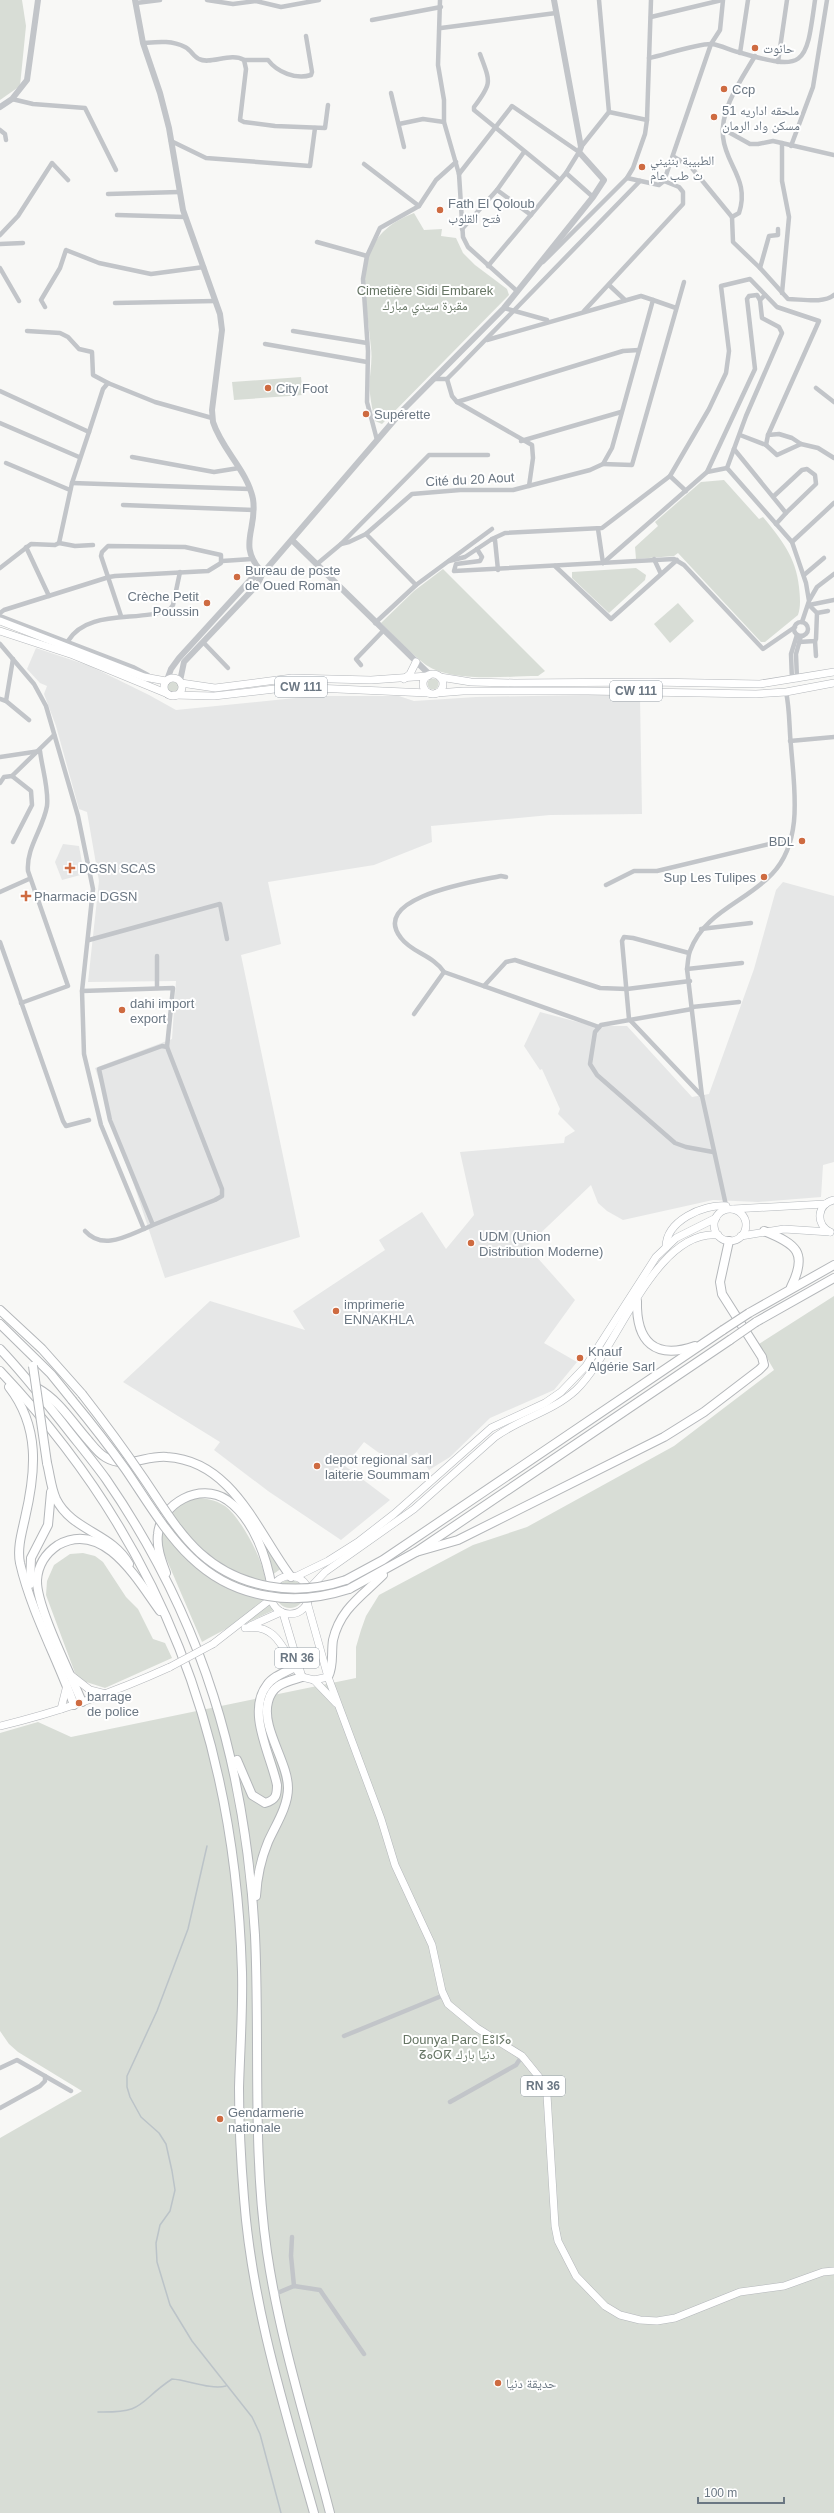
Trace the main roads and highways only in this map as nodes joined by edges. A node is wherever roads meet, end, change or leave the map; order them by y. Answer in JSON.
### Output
{"nodes":[{"id":1,"x":0,"y":621,"type":"edge"},
{"id":2,"x":0,"y":631,"type":"edge"},
{"id":3,"x":416,"y":662,"type":"road end"},
{"id":4,"x":834,"y":672,"type":"edge"},
{"id":5,"x":429,"y":676,"type":"junction"},
{"id":6,"x":440,"y":677,"type":"junction"},
{"id":7,"x":404,"y":679,"type":"junction"},
{"id":8,"x":167,"y":681,"type":"junction"},
{"id":9,"x":180,"y":682,"type":"junction"},
{"id":10,"x":834,"y":682,"type":"edge"},
{"id":11,"x":428,"y":693,"type":"junction"},
{"id":12,"x":437,"y":693,"type":"junction"},
{"id":13,"x":171,"y":695,"type":"junction"},
{"id":14,"x":834,"y":1200,"type":"edge"},
{"id":15,"x":825,"y":1204,"type":"junction"},
{"id":16,"x":729,"y":1208,"type":"junction"},
{"id":17,"x":716,"y":1218,"type":"junction"},
{"id":18,"x":764,"y":1231,"type":"junction"},
{"id":19,"x":832,"y":1232,"type":"edge"},
{"id":20,"x":718,"y":1235,"type":"junction"},
{"id":21,"x":741,"y":1236,"type":"junction"},
{"id":22,"x":729,"y":1240,"type":"junction"},
{"id":23,"x":666,"y":1247,"type":"junction"},
{"id":24,"x":834,"y":1265,"type":"edge"},
{"id":25,"x":834,"y":1278,"type":"edge"},
{"id":26,"x":791,"y":1288,"type":"junction"},
{"id":27,"x":637,"y":1301,"type":"junction"},
{"id":28,"x":0,"y":1310,"type":"edge"},
{"id":29,"x":0,"y":1324,"type":"edge"},
{"id":30,"x":14,"y":1337,"type":"junction"},
{"id":31,"x":705,"y":1342,"type":"junction"},
{"id":32,"x":0,"y":1348,"type":"edge"},
{"id":33,"x":0,"y":1371,"type":"edge"},
{"id":34,"x":0,"y":1375,"type":"edge"},
{"id":35,"x":33,"y":1387,"type":"junction"},
{"id":36,"x":51,"y":1485,"type":"junction"},
{"id":37,"x":416,"y":1552,"type":"junction"},
{"id":38,"x":389,"y":1569,"type":"junction"},
{"id":39,"x":293,"y":1577,"type":"junction"},
{"id":40,"x":139,"y":1582,"type":"junction"},
{"id":41,"x":272,"y":1589,"type":"junction"},
{"id":42,"x":308,"y":1590,"type":"junction"},
{"id":43,"x":31,"y":1597,"type":"junction"},
{"id":44,"x":271,"y":1599,"type":"junction"},
{"id":45,"x":307,"y":1602,"type":"junction"},
{"id":46,"x":181,"y":1611,"type":"junction"},
{"id":47,"x":282,"y":1613,"type":"junction"},
{"id":48,"x":171,"y":1626,"type":"junction"},
{"id":49,"x":245,"y":1628,"type":"junction"},
{"id":50,"x":225,"y":1636,"type":"junction"},
{"id":51,"x":299,"y":1672,"type":"junction"},
{"id":52,"x":71,"y":1675,"type":"junction"},
{"id":53,"x":328,"y":1677,"type":"junction"},
{"id":54,"x":314,"y":1680,"type":"junction"},
{"id":55,"x":66,"y":1685,"type":"junction"},
{"id":56,"x":106,"y":1694,"type":"junction"},
{"id":57,"x":82,"y":1702,"type":"junction"},
{"id":58,"x":74,"y":1705,"type":"junction"},
{"id":59,"x":338,"y":1705,"type":"junction"},
{"id":60,"x":62,"y":1709,"type":"junction"},
{"id":61,"x":220,"y":1715,"type":"junction"},
{"id":62,"x":0,"y":1726,"type":"edge"},
{"id":63,"x":255,"y":1936,"type":"junction"},
{"id":64,"x":834,"y":2271,"type":"edge"},
{"id":65,"x":314,"y":2513,"type":"edge"},
{"id":66,"x":330,"y":2513,"type":"edge"}],
"edges":[{"from":1,"to":8,"type":"main road"},
{"from":2,"to":13,"type":"main road","number":"CW 111"},
{"from":3,"to":7,"type":"main road"},
{"from":4,"to":6,"type":"main road"},
{"from":5,"to":6,"type":"main road"},
{"from":5,"to":7,"type":"main road"},
{"from":5,"to":11,"type":"main road"},
{"from":6,"to":12,"type":"main road"},
{"from":7,"to":9,"type":"main road"},
{"from":8,"to":9,"type":"main road"},
{"from":8,"to":13,"type":"main road"},
{"from":9,"to":13,"type":"main road"},
{"from":10,"to":12,"type":"main road","number":"CW 111"},
{"from":11,"to":12,"type":"main road"},
{"from":11,"to":13,"type":"main road","number":"CW 111"},
{"from":14,"to":15,"type":"main road"},
{"from":15,"to":16,"type":"main road"},
{"from":15,"to":19,"type":"main road"},
{"from":16,"to":17,"type":"main road"},
{"from":16,"to":21,"type":"main road"},
{"from":16,"to":23,"type":"main road"},
{"from":17,"to":20,"type":"main road"},
{"from":17,"to":23,"type":"main road"},
{"from":18,"to":19,"type":"main road"},
{"from":18,"to":21,"type":"main road"},
{"from":18,"to":26,"type":"highway"},
{"from":20,"to":22,"type":"main road"},
{"from":20,"to":27,"type":"main road"},
{"from":21,"to":22,"type":"main road"},
{"from":22,"to":37,"type":"highway"},
{"from":23,"to":39,"type":"main road"},
{"from":24,"to":26,"type":"highway"},
{"from":25,"to":37,"type":"highway","bridge":true},
{"from":26,"to":31,"type":"highway","bridge":true},
{"from":27,"to":31,"type":"highway"},
{"from":27,"to":42,"type":"main road"},
{"from":28,"to":31,"type":"highway","bridge":true},
{"from":29,"to":30,"type":"highway"},
{"from":30,"to":36,"type":"highway","bridge":true},
{"from":30,"to":38,"type":"highway","bridge":true},
{"from":32,"to":35,"type":"highway"},
{"from":33,"to":48,"type":"highway"},
{"from":34,"to":43,"type":"highway"},
{"from":35,"to":39,"type":"highway"},
{"from":35,"to":46,"type":"highway"},
{"from":36,"to":40,"type":"highway"},
{"from":36,"to":43,"type":"highway"},
{"from":37,"to":38,"type":"highway"},
{"from":38,"to":53,"type":"highway"},
{"from":39,"to":41,"type":"main road"},
{"from":39,"to":42,"type":"main road"},
{"from":40,"to":48,"type":"highway"},
{"from":40,"to":52,"type":"highway"},
{"from":41,"to":44,"type":"main road"},
{"from":41,"to":46,"type":"highway"},
{"from":42,"to":45,"type":"main road"},
{"from":43,"to":55,"type":"highway"},
{"from":44,"to":47,"type":"main road"},
{"from":44,"to":50,"type":"main road"},
{"from":45,"to":47,"type":"main road"},
{"from":45,"to":53,"type":"main road","number":"RN 36"},
{"from":46,"to":61,"type":"highway"},
{"from":47,"to":49,"type":"main road"},
{"from":47,"to":51,"type":"main road","number":"RN 36"},
{"from":48,"to":65,"type":"highway"},
{"from":49,"to":50,"type":"main road"},
{"from":49,"to":51,"type":"main road"},
{"from":50,"to":56,"type":"main road","bridge":true},
{"from":51,"to":54,"type":"main road","number":"RN 36"},
{"from":51,"to":61,"type":"highway"},
{"from":51,"to":63,"type":"highway"},
{"from":52,"to":56,"type":"main road"},
{"from":52,"to":57,"type":"highway"},
{"from":53,"to":54,"type":"main road","number":"RN 36"},
{"from":53,"to":59,"type":"main road","number":"RN 36"},
{"from":54,"to":59,"type":"main road"},
{"from":55,"to":58,"type":"highway"},
{"from":55,"to":60,"type":"main road"},
{"from":56,"to":57,"type":"main road"},
{"from":57,"to":58,"type":"main road"},
{"from":58,"to":60,"type":"main road"},
{"from":59,"to":64,"type":"main road","number":"RN 36"},
{"from":60,"to":62,"type":"main road"},
{"from":61,"to":63,"type":"highway"},
{"from":63,"to":66,"type":"highway"}]}
